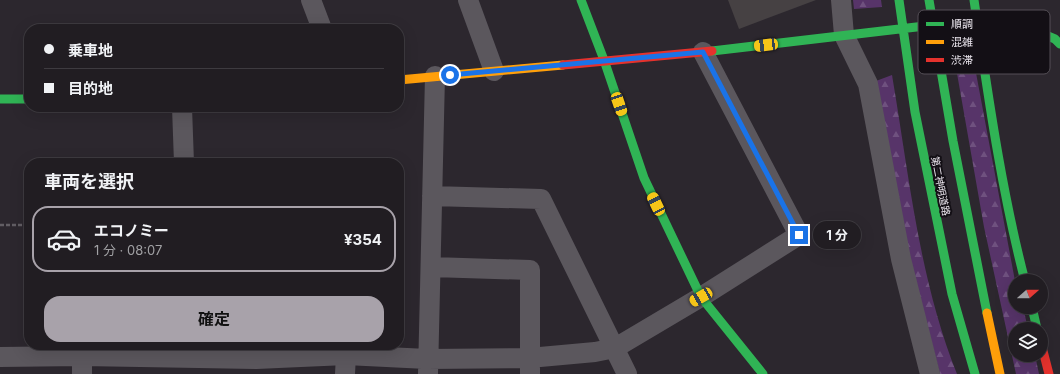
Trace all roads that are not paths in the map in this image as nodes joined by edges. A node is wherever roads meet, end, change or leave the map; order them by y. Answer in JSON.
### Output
{"nodes":[{"id":1,"x":311,"y":0,"type":"edge"},
{"id":2,"x":468,"y":0,"type":"edge"},
{"id":3,"x":581,"y":0,"type":"edge"},
{"id":4,"x":840,"y":0,"type":"edge"},
{"id":5,"x":900,"y":0,"type":"edge"},
{"id":6,"x":929,"y":0,"type":"edge"},
{"id":7,"x":974,"y":0,"type":"edge"},
{"id":8,"x":931,"y":10,"type":"edge"},
{"id":9,"x":975,"y":10,"type":"edge"},
{"id":10,"x":320,"y":24,"type":"edge"},
{"id":11,"x":918,"y":27,"type":"edge"},
{"id":12,"x":844,"y":36,"type":"junction"},
{"id":13,"x":1050,"y":37,"type":"edge"},
{"id":14,"x":1060,"y":44,"type":"edge"},
{"id":15,"x":703,"y":52,"type":"junction"},
{"id":16,"x":604,"y":60,"type":"junction"},
{"id":17,"x":494,"y":71,"type":"junction"},
{"id":18,"x":941,"y":74,"type":"edge"},
{"id":19,"x":984,"y":74,"type":"edge"},
{"id":20,"x":435,"y":76,"type":"junction"},
{"id":21,"x":404,"y":79,"type":"edge"},
{"id":22,"x":0,"y":99,"type":"edge"},
{"id":23,"x":24,"y":99,"type":"edge"},
{"id":24,"x":182,"y":112,"type":"edge"},
{"id":25,"x":184,"y":158,"type":"edge"},
{"id":26,"x":432,"y":196,"type":"junction"},
{"id":27,"x":432,"y":267,"type":"junction"},
{"id":28,"x":1023,"y":274,"type":"edge"},
{"id":29,"x":701,"y":297,"type":"junction"},
{"id":30,"x":615,"y":348,"type":"junction"},
{"id":31,"x":0,"y":357,"type":"edge"},
{"id":32,"x":169,"y":359,"type":"edge"},
{"id":33,"x":1046,"y":362,"type":"edge"},
{"id":34,"x":82,"y":365,"type":"edge"},
{"id":35,"x":346,"y":365,"type":"edge"},
{"id":36,"x":428,"y":366,"type":"edge"},
{"id":37,"x":530,"y":366,"type":"edge"},
{"id":38,"x":256,"y":367,"type":"edge"},
{"id":39,"x":627,"y":374,"type":"edge"},
{"id":40,"x":763,"y":374,"type":"edge"},
{"id":41,"x":930,"y":374,"type":"edge"},
{"id":42,"x":975,"y":374,"type":"edge"},
{"id":43,"x":1000,"y":374,"type":"edge"},
{"id":44,"x":1049,"y":374,"type":"edge"}],
"edges":[{"from":1,"to":10,"type":"street"},
{"from":2,"to":17,"type":"street"},
{"from":3,"to":16,"type":"main road"},
{"from":4,"to":12,"type":"street"},
{"from":5,"to":42,"type":"main road","name":"第二神明道路"},
{"from":6,"to":8,"type":"main road","name":"第二神明道路"},
{"from":7,"to":9,"type":"main road"},
{"from":11,"to":12,"type":"main road"},
{"from":12,"to":15,"type":"main road"},
{"from":12,"to":41,"type":"street"},
{"from":13,"to":14,"type":"main road"},
{"from":15,"to":16,"type":"main road"},
{"from":15,"to":29,"type":"street"},
{"from":16,"to":17,"type":"main road"},
{"from":16,"to":29,"type":"main road"},
{"from":17,"to":20,"type":"main road"},
{"from":18,"to":43,"type":"main road","name":"第二神明道路"},
{"from":19,"to":28,"type":"main road"},
{"from":20,"to":21,"type":"main road"},
{"from":20,"to":26,"type":"street"},
{"from":22,"to":23,"type":"main road"},
{"from":24,"to":25,"type":"street"},
{"from":26,"to":27,"type":"street"},
{"from":26,"to":30,"type":"street"},
{"from":27,"to":36,"type":"street"},
{"from":27,"to":37,"type":"street"},
{"from":29,"to":30,"type":"street"},
{"from":29,"to":40,"type":"main road"},
{"from":30,"to":37,"type":"street"},
{"from":30,"to":39,"type":"street"},
{"from":31,"to":34,"type":"street"},
{"from":32,"to":34,"type":"street"},
{"from":32,"to":38,"type":"street"},
{"from":33,"to":44,"type":"main road"},
{"from":35,"to":36,"type":"street"},
{"from":35,"to":38,"type":"street"},
{"from":36,"to":37,"type":"street"}]}
